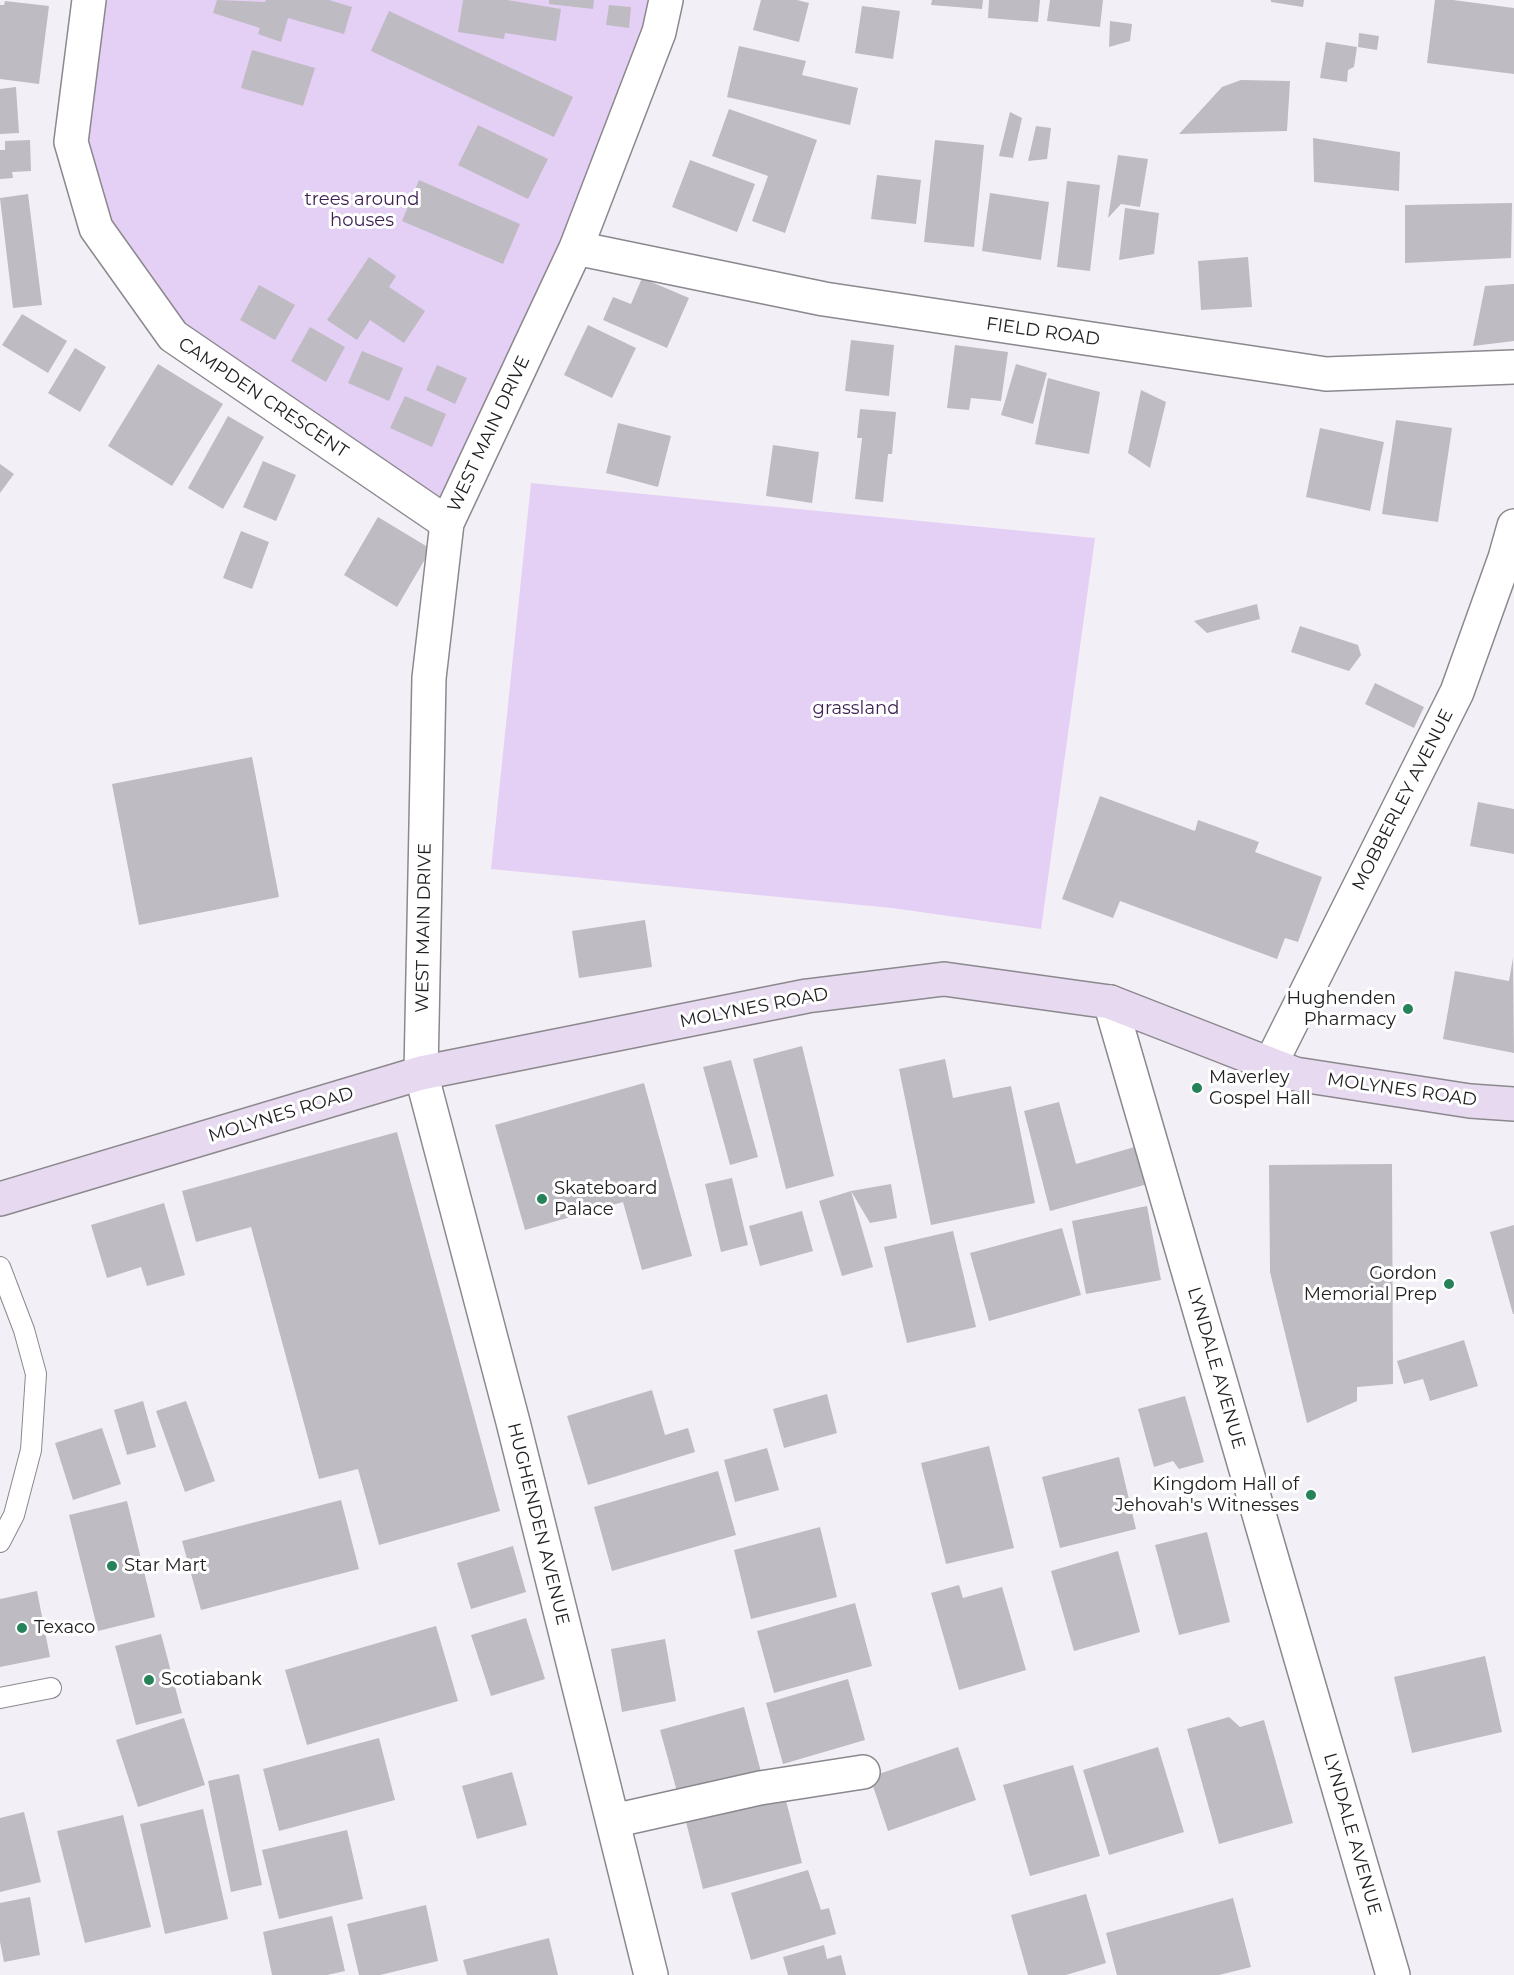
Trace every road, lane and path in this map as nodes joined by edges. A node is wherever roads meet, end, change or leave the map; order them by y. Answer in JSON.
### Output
{"nodes":[{"id":1,"x":89,"y":0,"type":"edge"},
{"id":2,"x":666,"y":0,"type":"edge"},
{"id":3,"x":576,"y":248,"type":"junction"},
{"id":4,"x":1514,"y":367,"type":"edge"},
{"id":5,"x":447,"y":523,"type":"junction"},
{"id":6,"x":1514,"y":526,"type":"edge"},
{"id":7,"x":1110,"y":1002,"type":"junction"},
{"id":8,"x":1270,"y":1065,"type":"junction"},
{"id":9,"x":421,"y":1073,"type":"junction"},
{"id":10,"x":1514,"y":1104,"type":"edge"},
{"id":11,"x":0,"y":1198,"type":"edge"},
{"id":12,"x":0,"y":1267,"type":"edge"},
{"id":13,"x":0,"y":1542,"type":"edge"},
{"id":14,"x":51,"y":1688,"type":"dead end"},
{"id":15,"x":0,"y":1698,"type":"edge"},
{"id":16,"x":863,"y":1772,"type":"dead end"},
{"id":17,"x":613,"y":1821,"type":"junction"},
{"id":18,"x":651,"y":1975,"type":"edge"},
{"id":19,"x":1393,"y":1975,"type":"edge"}],
"edges":[{"from":1,"to":5,"type":"street","name":"CAMPDEN CRESCENT"},
{"from":2,"to":3,"type":"street","name":"WEST MAIN DRIVE"},
{"from":3,"to":4,"type":"street","name":"FIELD ROAD"},
{"from":3,"to":5,"type":"street","name":"WEST MAIN DRIVE"},
{"from":5,"to":9,"type":"street","name":"WEST MAIN DRIVE"},
{"from":6,"to":8,"type":"street","name":"MOBBERLEY AVENUE"},
{"from":7,"to":8,"type":"main road","name":"MOLYNES ROAD"},
{"from":7,"to":9,"type":"main road","name":"MOLYNES ROAD"},
{"from":7,"to":19,"type":"street","name":"LYNDALE AVENUE"},
{"from":8,"to":10,"type":"main road","name":"MOLYNES ROAD"},
{"from":9,"to":11,"type":"main road","name":"MOLYNES ROAD"},
{"from":9,"to":17,"type":"street","name":"HUGHENDEN AVENUE"},
{"from":12,"to":13,"type":"lane"},
{"from":14,"to":15,"type":"lane"},
{"from":16,"to":17,"type":"street"},
{"from":17,"to":18,"type":"street","name":"HUGHENDEN AVENUE"}]}
